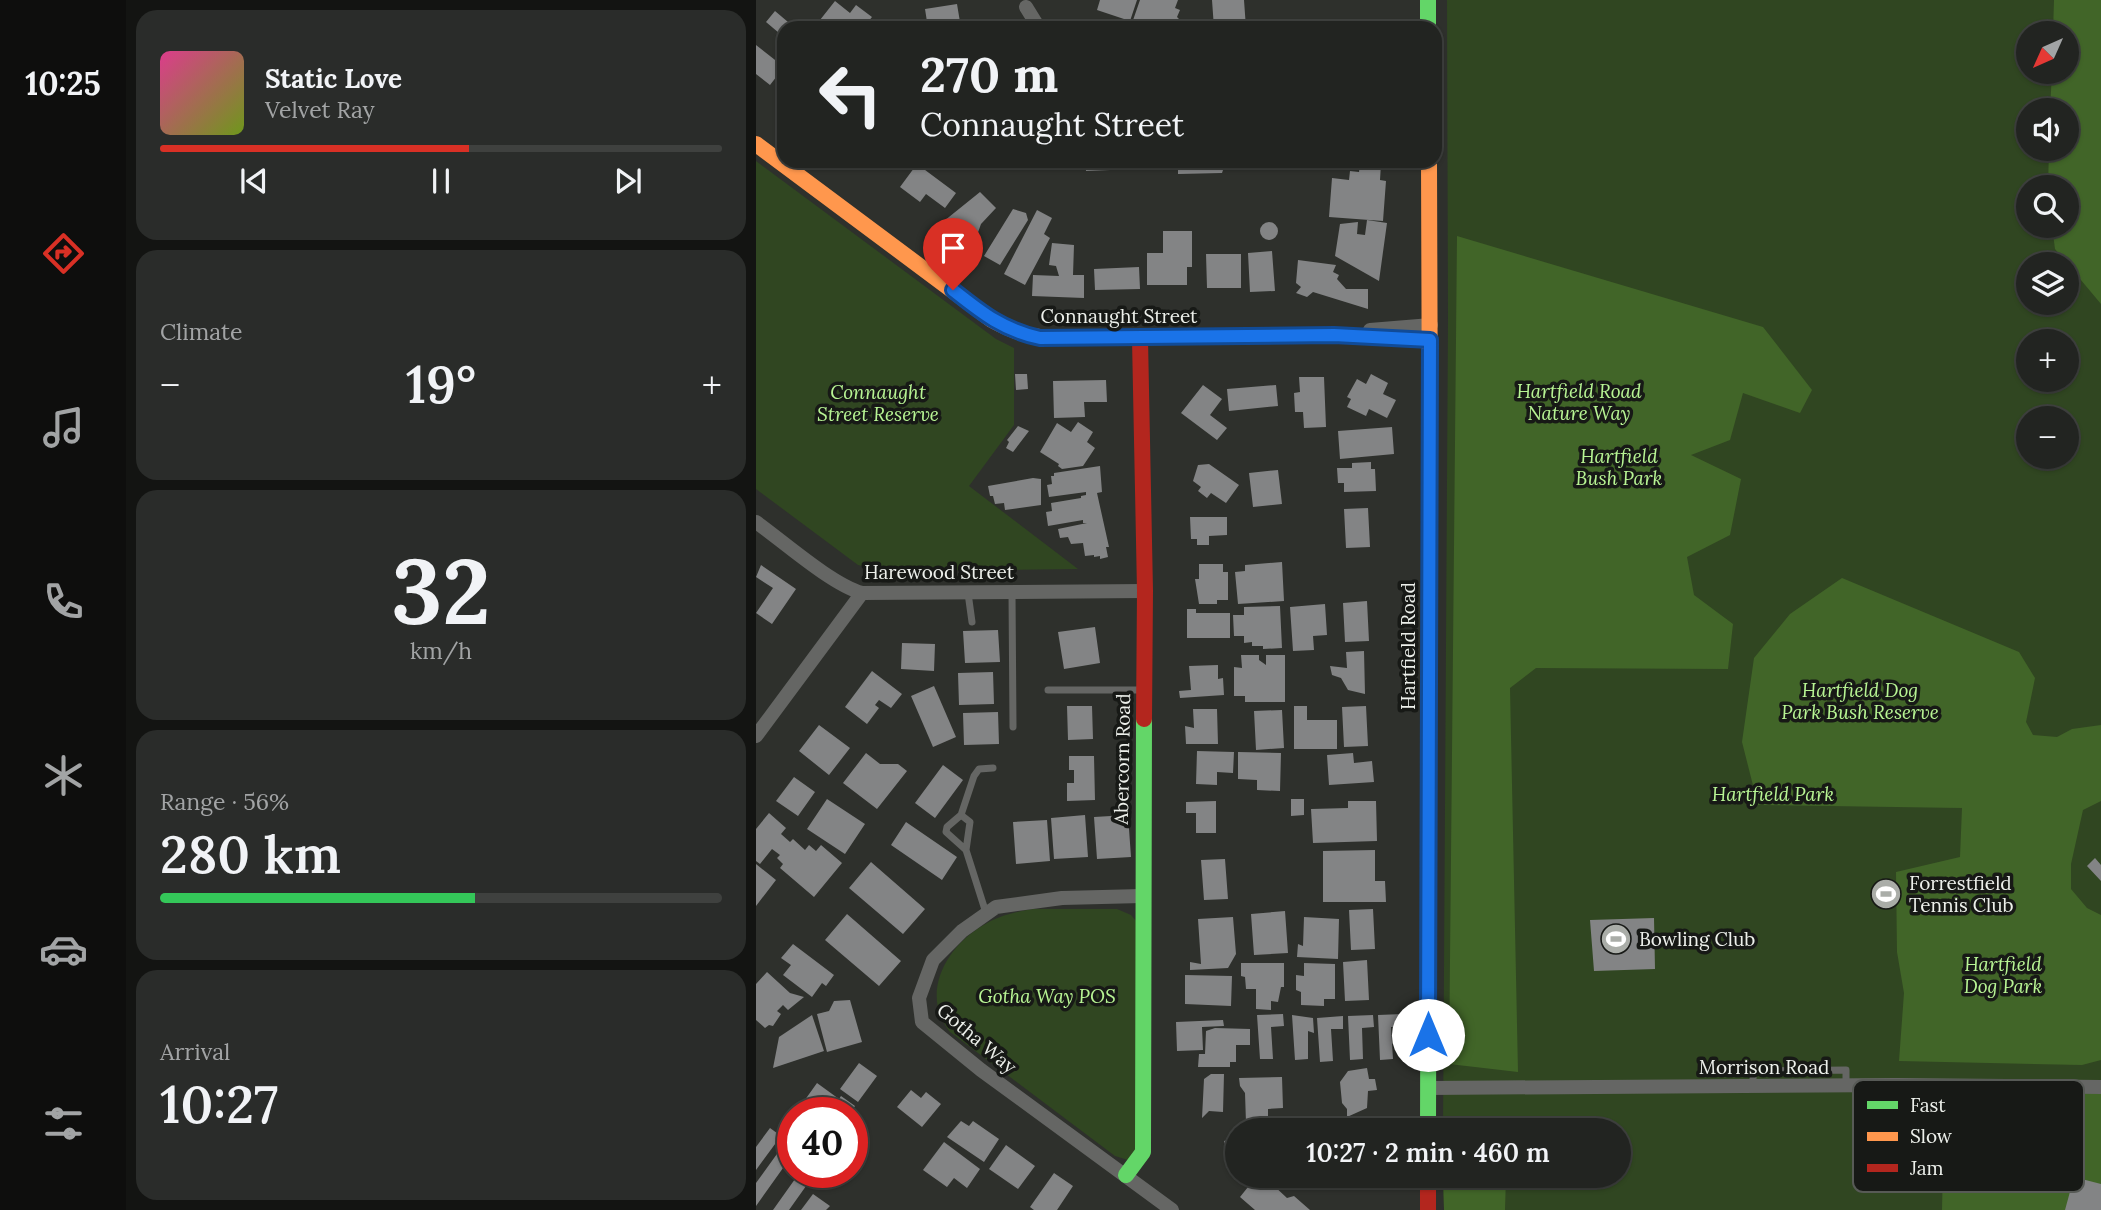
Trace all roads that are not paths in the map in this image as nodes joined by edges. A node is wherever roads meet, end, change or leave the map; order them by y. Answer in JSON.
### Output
{"nodes":[{"id":1,"x":1428,"y":0,"type":"edge"},
{"id":2,"x":1026,"y":7,"type":"dead end"},
{"id":3,"x":1035,"y":21,"type":"edge"},
{"id":4,"x":1428,"y":21,"type":"edge"},
{"id":5,"x":756,"y":145,"type":"edge"},
{"id":6,"x":777,"y":161,"type":"edge"},
{"id":7,"x":787,"y":168,"type":"edge"},
{"id":8,"x":1429,"y":168,"type":"edge"},
{"id":9,"x":1431,"y":333,"type":"junction"},
{"id":10,"x":1140,"y":339,"type":"junction"},
{"id":11,"x":756,"y":522,"type":"edge"},
{"id":12,"x":1145,"y":591,"type":"junction"},
{"id":13,"x":862,"y":593,"type":"junction"},
{"id":14,"x":968,"y":593,"type":"junction"},
{"id":15,"x":1012,"y":593,"type":"junction"},
{"id":16,"x":972,"y":622,"type":"dead end"},
{"id":17,"x":1143,"y":690,"type":"junction"},
{"id":18,"x":1048,"y":691,"type":"dead end"},
{"id":19,"x":1013,"y":727,"type":"dead end"},
{"id":20,"x":756,"y":736,"type":"edge"},
{"id":21,"x":993,"y":768,"type":"dead end"},
{"id":22,"x":961,"y":815,"type":"junction"},
{"id":23,"x":966,"y":850,"type":"junction"},
{"id":24,"x":1142,"y":896,"type":"junction"},
{"id":25,"x":986,"y":914,"type":"junction"},
{"id":26,"x":1853,"y":1086,"type":"edge"},
{"id":27,"x":1428,"y":1088,"type":"junction"},
{"id":28,"x":1428,"y":1118,"type":"edge"},
{"id":29,"x":1126,"y":1175,"type":"junction"},
{"id":30,"x":1428,"y":1188,"type":"edge"},
{"id":31,"x":1172,"y":1210,"type":"edge"},
{"id":32,"x":1427,"y":1210,"type":"edge"}],
"edges":[{"from":1,"to":4,"type":"street"},
{"from":2,"to":3,"type":"street"},
{"from":5,"to":6,"type":"street","name":"Connaught Street"},
{"from":7,"to":10,"type":"street","name":"Connaught Street"},
{"from":8,"to":9,"type":"street","name":"Hartfield Road"},
{"from":9,"to":10,"type":"street","name":"Connaught Street"},
{"from":9,"to":27,"type":"street","name":"Hartfield Road"},
{"from":10,"to":12,"type":"street","name":"Abercorn Road"},
{"from":11,"to":13,"type":"street","name":"Harewood Street"},
{"from":12,"to":15,"type":"street","name":"Harewood Street"},
{"from":12,"to":17,"type":"street","name":"Abercorn Road"},
{"from":13,"to":14,"type":"street","name":"Harewood Street"},
{"from":13,"to":20,"type":"street"},
{"from":14,"to":15,"type":"street","name":"Harewood Street"},
{"from":14,"to":16,"type":"lane"},
{"from":15,"to":19,"type":"lane"},
{"from":17,"to":18,"type":"lane"},
{"from":17,"to":24,"type":"street","name":"Abercorn Road"},
{"from":21,"to":22,"type":"lane"},
{"from":22,"to":23,"type":"lane"},
{"from":22,"to":23,"type":"lane"},
{"from":23,"to":25,"type":"lane"},
{"from":24,"to":25,"type":"street","name":"Gotha Way"},
{"from":24,"to":29,"type":"street","name":"Abercorn Road"},
{"from":25,"to":29,"type":"street","name":"Gotha Way"},
{"from":26,"to":27,"type":"street","name":"Morrison Road"},
{"from":27,"to":28,"type":"street","name":"Hartfield Road"},
{"from":29,"to":31,"type":"street","name":"Gotha Way"},
{"from":30,"to":32,"type":"street"}]}
